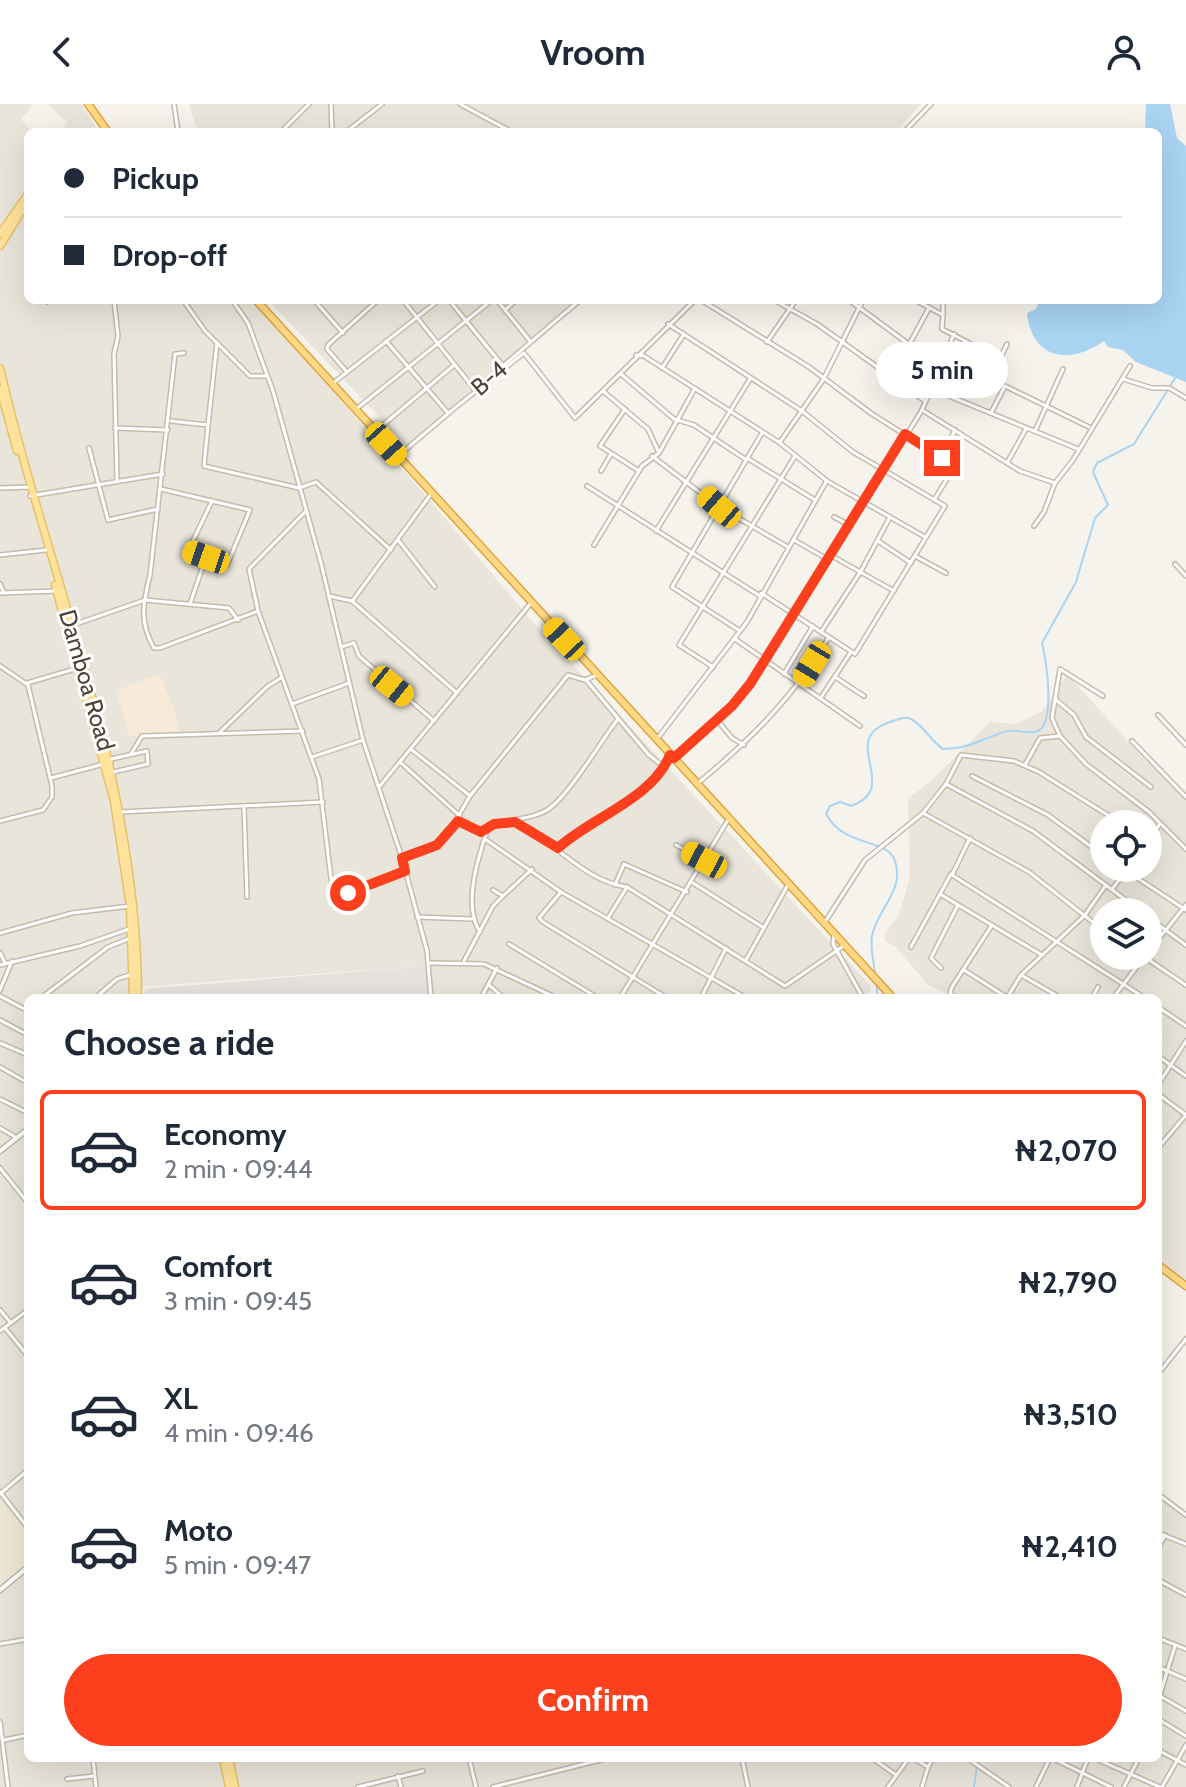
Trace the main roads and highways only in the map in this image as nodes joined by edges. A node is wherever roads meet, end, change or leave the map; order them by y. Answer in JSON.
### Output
{"nodes":[{"id":1,"x":88,"y":104,"type":"edge"},
{"id":2,"x":96,"y":117,"type":"junction"},
{"id":3,"x":99,"y":128,"type":"edge"},
{"id":4,"x":105,"y":128,"type":"edge"},
{"id":5,"x":24,"y":200,"type":"edge"},
{"id":6,"x":24,"y":207,"type":"edge"},
{"id":7,"x":0,"y":234,"type":"edge"},
{"id":8,"x":0,"y":246,"type":"edge"},
{"id":9,"x":260,"y":304,"type":"edge"},
{"id":10,"x":0,"y":368,"type":"edge"},
{"id":11,"x":1,"y":380,"type":"edge"},
{"id":12,"x":0,"y":389,"type":"edge"},
{"id":13,"x":29,"y":487,"type":"junction"},
{"id":14,"x":31,"y":496,"type":"junction"},
{"id":15,"x":59,"y":591,"type":"junction"},
{"id":16,"x":82,"y":667,"type":"junction"},
{"id":17,"x":110,"y":762,"type":"junction"},
{"id":18,"x":136,"y":994,"type":"edge"},
{"id":19,"x":136,"y":994,"type":"edge"},
{"id":20,"x":889,"y":994,"type":"edge"},
{"id":21,"x":1162,"y":1268,"type":"edge"},
{"id":22,"x":1186,"y":1286,"type":"edge"},
{"id":23,"x":227,"y":1762,"type":"edge"},
{"id":24,"x":232,"y":1787,"type":"edge"}],
"edges":[{"from":1,"to":2,"type":"highway"},
{"from":2,"to":3,"type":"highway"},
{"from":2,"to":4,"type":"highway"},
{"from":5,"to":7,"type":"main road"},
{"from":6,"to":8,"type":"main road"},
{"from":9,"to":20,"type":"highway"},
{"from":10,"to":11,"type":"main road","name":"Damboa Road"},
{"from":11,"to":13,"type":"main road","name":"Damboa Road"},
{"from":12,"to":13,"type":"main road","name":"Damboa Road"},
{"from":13,"to":14,"type":"main road","name":"Damboa Road"},
{"from":14,"to":15,"type":"main road","name":"Damboa Road"},
{"from":14,"to":15,"type":"main road","name":"Damboa Road"},
{"from":15,"to":16,"type":"main road","name":"Damboa Road"},
{"from":15,"to":16,"type":"main road","name":"Damboa Road"},
{"from":16,"to":17,"type":"main road","name":"Damboa Road"},
{"from":17,"to":18,"type":"main road","name":"Damboa Road"},
{"from":17,"to":19,"type":"main road","name":"Damboa Road"},
{"from":21,"to":22,"type":"highway"},
{"from":23,"to":24,"type":"main road"}]}
